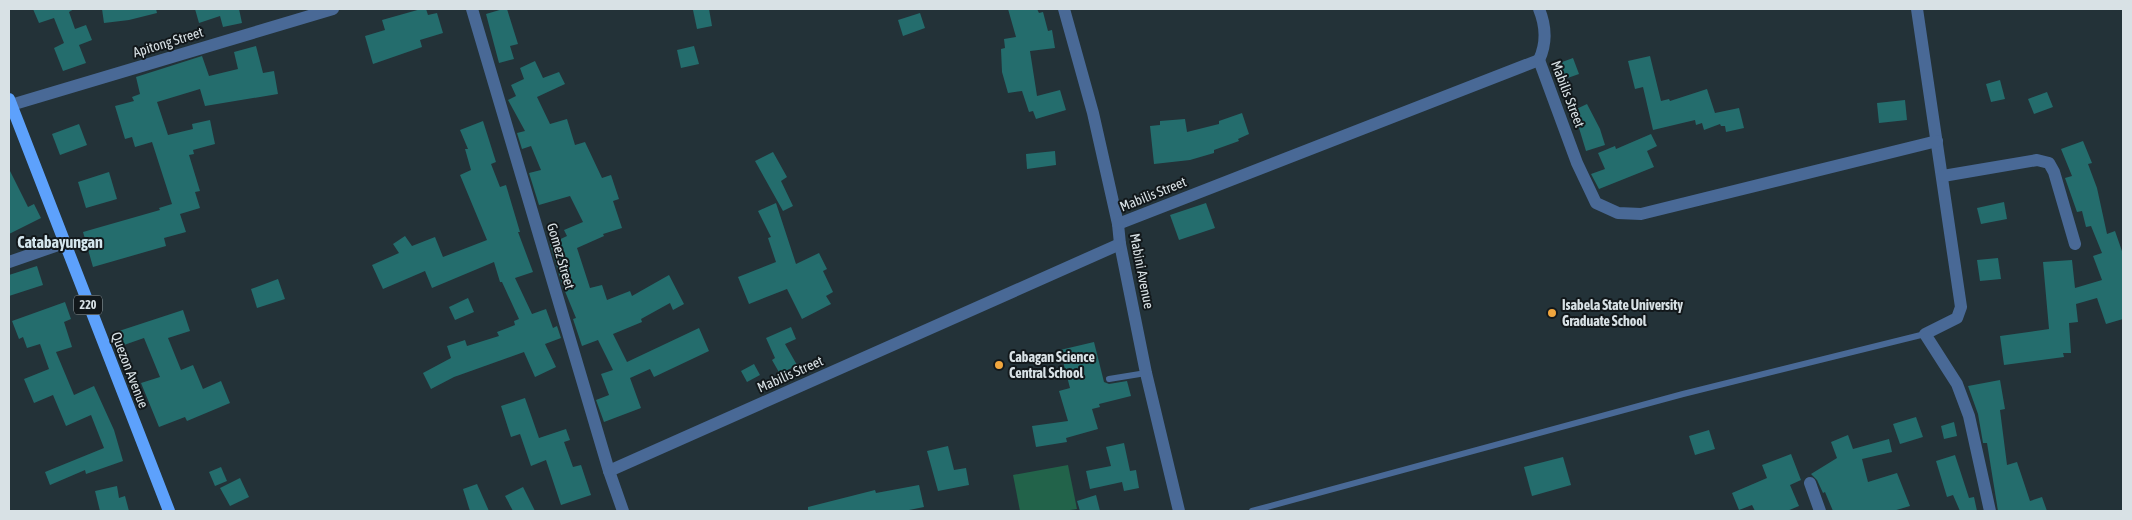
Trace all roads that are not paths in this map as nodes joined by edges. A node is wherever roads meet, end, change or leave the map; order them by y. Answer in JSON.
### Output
{"nodes":[{"id":1,"x":334,"y":9,"type":"edge"},
{"id":2,"x":472,"y":9,"type":"edge"},
{"id":3,"x":1064,"y":9,"type":"edge"},
{"id":4,"x":1539,"y":9,"type":"edge"},
{"id":5,"x":1917,"y":9,"type":"edge"},
{"id":6,"x":1539,"y":60,"type":"junction"},
{"id":7,"x":10,"y":102,"type":"edge"},
{"id":8,"x":1937,"y":141,"type":"junction"},
{"id":9,"x":1942,"y":176,"type":"junction"},
{"id":10,"x":1118,"y":224,"type":"junction"},
{"id":11,"x":64,"y":242,"type":"junction"},
{"id":12,"x":1120,"y":244,"type":"junction"},
{"id":13,"x":2074,"y":244,"type":"dead end"},
{"id":14,"x":9,"y":262,"type":"edge"},
{"id":15,"x":1925,"y":334,"type":"junction"},
{"id":16,"x":1146,"y":373,"type":"junction"},
{"id":17,"x":1109,"y":379,"type":"dead end"},
{"id":18,"x":609,"y":471,"type":"junction"},
{"id":19,"x":1810,"y":483,"type":"dead end"},
{"id":20,"x":169,"y":511,"type":"edge"},
{"id":21,"x":623,"y":511,"type":"edge"},
{"id":22,"x":1179,"y":511,"type":"edge"},
{"id":23,"x":1252,"y":511,"type":"edge"},
{"id":24,"x":1820,"y":511,"type":"edge"},
{"id":25,"x":1990,"y":511,"type":"edge"}],
"edges":[{"from":1,"to":7,"type":"street","name":"Apitong Street"},
{"from":2,"to":18,"type":"street","name":"Gomez Street"},
{"from":3,"to":10,"type":"street","name":"Mabini Avenue"},
{"from":4,"to":6,"type":"street"},
{"from":5,"to":8,"type":"street"},
{"from":6,"to":8,"type":"street","name":"Mabilis Street"},
{"from":6,"to":10,"type":"street","name":"Mabilis Street"},
{"from":7,"to":11,"type":"main road","name":"Quezon Avenue","number":"220"},
{"from":8,"to":9,"type":"street"},
{"from":9,"to":13,"type":"street"},
{"from":9,"to":15,"type":"street"},
{"from":10,"to":12,"type":"street","name":"Mabini Avenue"},
{"from":11,"to":14,"type":"street"},
{"from":11,"to":20,"type":"main road","name":"Quezon Avenue","number":"220"},
{"from":12,"to":16,"type":"street","name":"Mabini Avenue"},
{"from":12,"to":18,"type":"street","name":"Mabilis Street"},
{"from":15,"to":23,"type":"lane"},
{"from":15,"to":25,"type":"street"},
{"from":16,"to":17,"type":"lane"},
{"from":16,"to":22,"type":"street","name":"Mabini Avenue"},
{"from":18,"to":21,"type":"street","name":"Gomez Street"},
{"from":19,"to":24,"type":"street"}]}
